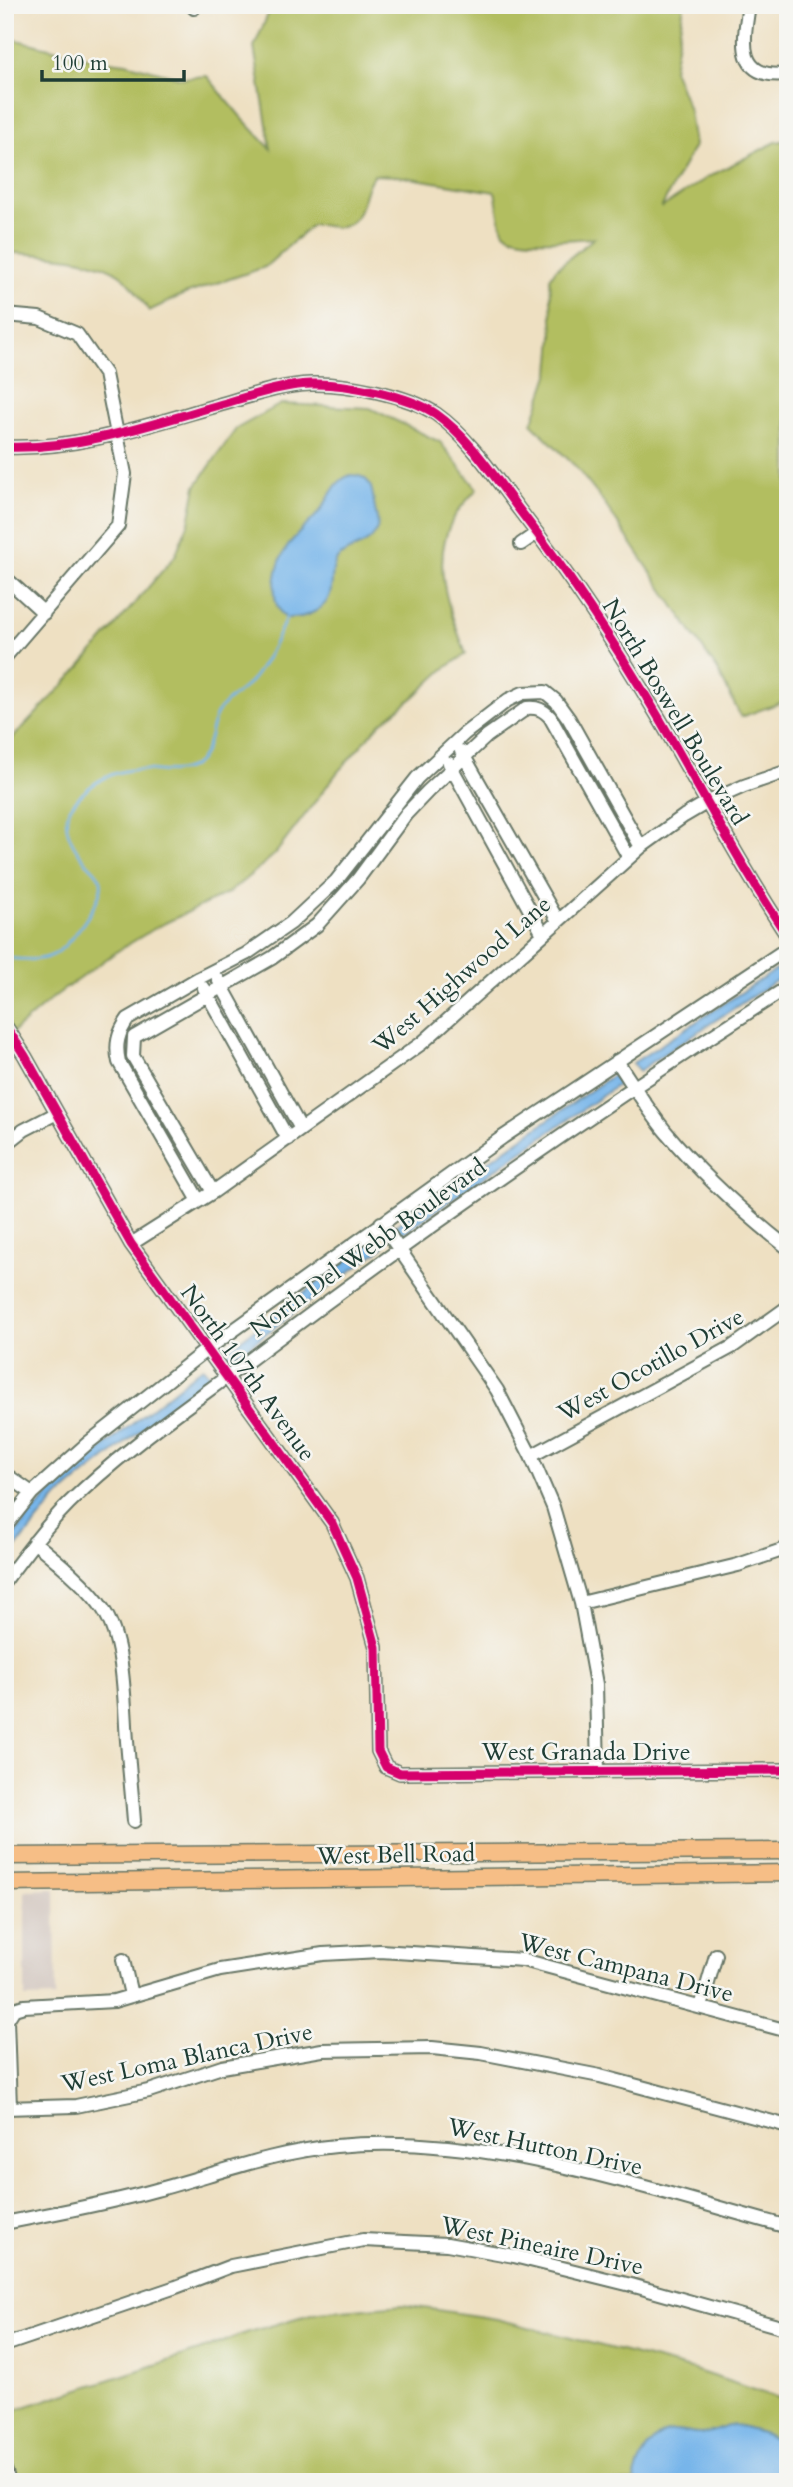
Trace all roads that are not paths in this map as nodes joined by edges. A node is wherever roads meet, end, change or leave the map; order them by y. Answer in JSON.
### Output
{"nodes":[{"id":1,"x":749,"y":5,"type":"edge"},
{"id":2,"x":788,"y":74,"type":"edge"},
{"id":3,"x":5,"y":315,"type":"edge"},
{"id":4,"x":116,"y":434,"type":"junction"},
{"id":5,"x":5,"y":447,"type":"edge"},
{"id":6,"x":537,"y":533,"type":"junction"},
{"id":7,"x":521,"y":544,"type":"dead end"},
{"id":8,"x":10,"y":582,"type":"dead end"},
{"id":9,"x":44,"y":613,"type":"junction"},
{"id":10,"x":5,"y":657,"type":"edge"},
{"id":11,"x":455,"y":743,"type":"junction"},
{"id":12,"x":443,"y":754,"type":"junction"},
{"id":13,"x":464,"y":756,"type":"junction"},
{"id":14,"x":452,"y":769,"type":"junction"},
{"id":15,"x":788,"y":771,"type":"edge"},
{"id":16,"x":706,"y":803,"type":"junction"},
{"id":17,"x":641,"y":847,"type":"junction"},
{"id":18,"x":628,"y":856,"type":"junction"},
{"id":19,"x":558,"y":921,"type":"junction"},
{"id":20,"x":543,"y":934,"type":"junction"},
{"id":21,"x":788,"y":937,"type":"edge"},
{"id":22,"x":788,"y":948,"type":"edge"},
{"id":23,"x":214,"y":970,"type":"junction"},
{"id":24,"x":199,"y":978,"type":"junction"},
{"id":25,"x":221,"y":986,"type":"junction"},
{"id":26,"x":788,"y":986,"type":"edge"},
{"id":27,"x":207,"y":993,"type":"junction"},
{"id":28,"x":5,"y":1025,"type":"edge"},
{"id":29,"x":617,"y":1061,"type":"junction"},
{"id":30,"x":634,"y":1086,"type":"junction"},
{"id":31,"x":57,"y":1113,"type":"junction"},
{"id":32,"x":301,"y":1129,"type":"junction"},
{"id":33,"x":288,"y":1139,"type":"junction"},
{"id":34,"x":5,"y":1145,"type":"edge"},
{"id":35,"x":213,"y":1192,"type":"junction"},
{"id":36,"x":199,"y":1201,"type":"junction"},
{"id":37,"x":381,"y":1223,"type":"junction"},
{"id":38,"x":131,"y":1244,"type":"junction"},
{"id":39,"x":788,"y":1248,"type":"edge"},
{"id":40,"x":399,"y":1250,"type":"junction"},
{"id":41,"x":788,"y":1307,"type":"edge"},
{"id":42,"x":206,"y":1350,"type":"junction"},
{"id":43,"x":226,"y":1378,"type":"junction"},
{"id":44,"x":531,"y":1455,"type":"junction"},
{"id":45,"x":5,"y":1474,"type":"edge"},
{"id":46,"x":32,"y":1493,"type":"junction"},
{"id":47,"x":5,"y":1527,"type":"edge"},
{"id":48,"x":34,"y":1542,"type":"junction"},
{"id":49,"x":788,"y":1548,"type":"edge"},
{"id":50,"x":5,"y":1581,"type":"edge"},
{"id":51,"x":581,"y":1603,"type":"junction"},
{"id":52,"x":386,"y":1767,"type":"joint"},
{"id":53,"x":788,"y":1770,"type":"edge"},
{"id":54,"x":598,"y":1772,"type":"junction"},
{"id":55,"x":134,"y":1821,"type":"dead end"},
{"id":56,"x":788,"y":1852,"type":"edge"},
{"id":57,"x":5,"y":1856,"type":"edge"},
{"id":58,"x":788,"y":1873,"type":"edge"},
{"id":59,"x":5,"y":1883,"type":"edge"},
{"id":60,"x":716,"y":1955,"type":"dead end"},
{"id":61,"x":123,"y":1960,"type":"dead end"},
{"id":62,"x":131,"y":1994,"type":"junction"},
{"id":63,"x":701,"y":2007,"type":"junction"},
{"id":64,"x":788,"y":2031,"type":"edge"},
{"id":65,"x":8,"y":2108,"type":"edge"},
{"id":66,"x":788,"y":2126,"type":"edge"},
{"id":67,"x":5,"y":2223,"type":"edge"},
{"id":68,"x":788,"y":2227,"type":"edge"},
{"id":69,"x":788,"y":2329,"type":"edge"},
{"id":70,"x":5,"y":2345,"type":"edge"},
{"id":71,"x":5,"y":2469,"type":"edge"},
{"id":72,"x":9,"y":2482,"type":"edge"}],
"edges":[{"from":1,"to":2,"type":"street"},
{"from":3,"to":4,"type":"street"},
{"from":4,"to":5,"type":"street","name":"North Boswell Boulevard"},
{"from":4,"to":6,"type":"street","name":"North Boswell Boulevard"},
{"from":4,"to":9,"type":"street"},
{"from":6,"to":7,"type":"street"},
{"from":6,"to":16,"type":"street","name":"North Boswell Boulevard"},
{"from":8,"to":9,"type":"street"},
{"from":9,"to":10,"type":"street"},
{"from":11,"to":12,"type":"street"},
{"from":11,"to":13,"type":"street"},
{"from":11,"to":17,"type":"street"},
{"from":12,"to":14,"type":"street"},
{"from":12,"to":23,"type":"street"},
{"from":13,"to":14,"type":"street"},
{"from":13,"to":18,"type":"street"},
{"from":13,"to":19,"type":"street"},
{"from":14,"to":20,"type":"street"},
{"from":14,"to":25,"type":"street"},
{"from":15,"to":16,"type":"street","name":"West Highwood Lane"},
{"from":16,"to":17,"type":"street","name":"West Highwood Lane"},
{"from":16,"to":21,"type":"street","name":"North Boswell Boulevard"},
{"from":17,"to":18,"type":"street","name":"West Highwood Lane"},
{"from":18,"to":19,"type":"street","name":"West Highwood Lane"},
{"from":19,"to":20,"type":"street","name":"West Highwood Lane"},
{"from":20,"to":32,"type":"street","name":"West Highwood Lane"},
{"from":22,"to":29,"type":"street","name":"North Del Webb Boulevard"},
{"from":23,"to":24,"type":"street"},
{"from":23,"to":25,"type":"street"},
{"from":24,"to":27,"type":"street"},
{"from":24,"to":36,"type":"street"},
{"from":25,"to":27,"type":"street"},
{"from":25,"to":32,"type":"street"},
{"from":26,"to":30,"type":"street","name":"North Del Webb Boulevard"},
{"from":27,"to":33,"type":"street"},
{"from":27,"to":35,"type":"street"},
{"from":28,"to":31,"type":"street","name":"North 107th Avenue"},
{"from":29,"to":30,"type":"street"},
{"from":29,"to":37,"type":"street","name":"North Del Webb Boulevard"},
{"from":30,"to":39,"type":"street"},
{"from":30,"to":40,"type":"street","name":"North Del Webb Boulevard"},
{"from":31,"to":34,"type":"street"},
{"from":31,"to":38,"type":"street","name":"North 107th Avenue"},
{"from":32,"to":33,"type":"street","name":"West Highwood Lane"},
{"from":33,"to":35,"type":"street","name":"West Highwood Lane"},
{"from":35,"to":36,"type":"street","name":"West Highwood Lane"},
{"from":36,"to":38,"type":"street","name":"West Highwood Lane"},
{"from":37,"to":40,"type":"street"},
{"from":37,"to":42,"type":"street","name":"North Del Webb Boulevard"},
{"from":38,"to":42,"type":"street","name":"North 107th Avenue"},
{"from":40,"to":43,"type":"street","name":"North Del Webb Boulevard"},
{"from":40,"to":44,"type":"street"},
{"from":41,"to":44,"type":"street","name":"West Ocotillo Drive"},
{"from":42,"to":43,"type":"street","name":"North 107th Avenue"},
{"from":42,"to":46,"type":"street","name":"North Del Webb Boulevard"},
{"from":43,"to":48,"type":"street","name":"North Del Webb Boulevard"},
{"from":43,"to":52,"type":"street","name":"North 107th Avenue"},
{"from":44,"to":51,"type":"street"},
{"from":45,"to":46,"type":"street"},
{"from":46,"to":47,"type":"street","name":"North Del Webb Boulevard"},
{"from":48,"to":50,"type":"street","name":"North Del Webb Boulevard"},
{"from":48,"to":55,"type":"street"},
{"from":49,"to":51,"type":"street"},
{"from":51,"to":54,"type":"street"},
{"from":52,"to":54,"type":"street","name":"West Granada Drive"},
{"from":53,"to":54,"type":"street","name":"West Granada Drive"},
{"from":56,"to":57,"type":"main road","name":"West Bell Road"},
{"from":58,"to":59,"type":"main road","name":"West Bell Road"},
{"from":60,"to":63,"type":"street"},
{"from":61,"to":62,"type":"street"},
{"from":62,"to":63,"type":"street","name":"West Campana Drive"},
{"from":62,"to":65,"type":"street","name":"West Campana Drive"},
{"from":63,"to":64,"type":"street","name":"West Campana Drive"},
{"from":65,"to":66,"type":"street","name":"West Loma Blanca Drive"},
{"from":67,"to":68,"type":"street","name":"West Hutton Drive"},
{"from":69,"to":70,"type":"street","name":"West Pineaire Drive"},
{"from":71,"to":72,"type":"street"}]}
